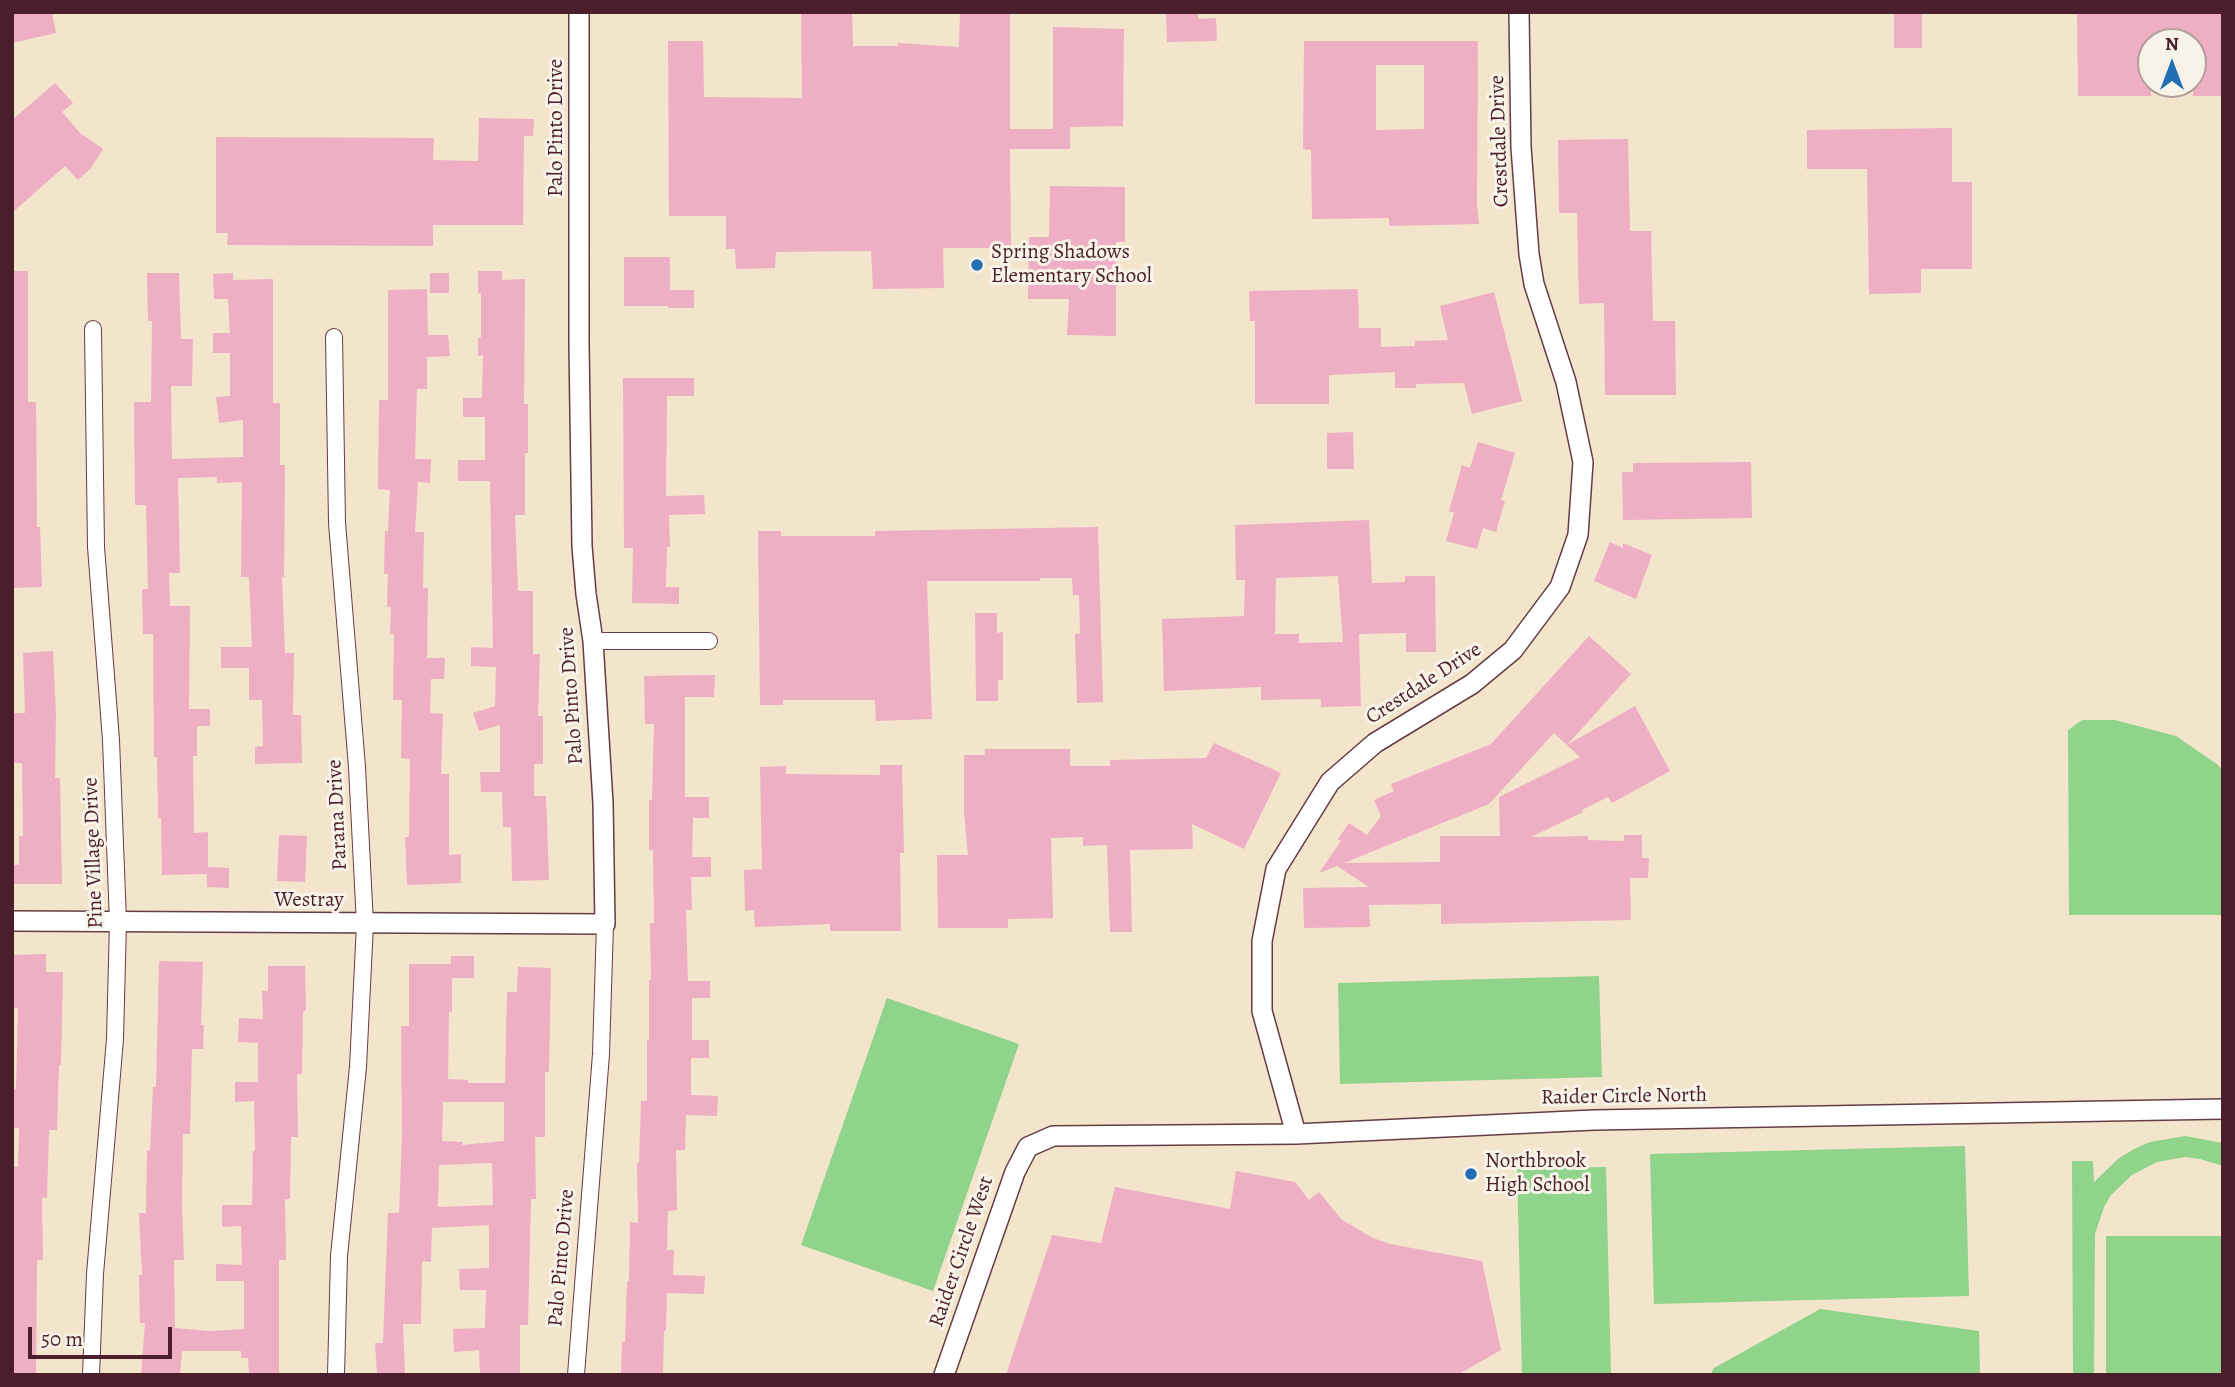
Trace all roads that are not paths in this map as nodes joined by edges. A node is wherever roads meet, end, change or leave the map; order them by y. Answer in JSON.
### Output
{"nodes":[{"id":1,"x":579,"y":12,"type":"edge"},
{"id":2,"x":1519,"y":12,"type":"edge"},
{"id":3,"x":93,"y":329,"type":"dead end"},
{"id":4,"x":334,"y":337,"type":"dead end"},
{"id":5,"x":593,"y":641,"type":"junction"},
{"id":6,"x":709,"y":641,"type":"dead end"},
{"id":7,"x":12,"y":921,"type":"edge"},
{"id":8,"x":118,"y":922,"type":"junction"},
{"id":9,"x":365,"y":924,"type":"junction"},
{"id":10,"x":605,"y":924,"type":"junction"},
{"id":11,"x":2223,"y":1109,"type":"edge"},
{"id":12,"x":1296,"y":1134,"type":"junction"},
{"id":13,"x":1028,"y":1147,"type":"joint"},
{"id":14,"x":91,"y":1375,"type":"edge"},
{"id":15,"x":335,"y":1375,"type":"edge"},
{"id":16,"x":576,"y":1375,"type":"edge"},
{"id":17,"x":944,"y":1375,"type":"edge"}],
"edges":[{"from":1,"to":5,"type":"street","name":"Palo Pinto Drive"},
{"from":2,"to":12,"type":"street","name":"Crestdale Drive"},
{"from":3,"to":8,"type":"street","name":"Pine Village Drive"},
{"from":4,"to":9,"type":"street","name":"Parana Drive"},
{"from":5,"to":6,"type":"street"},
{"from":5,"to":10,"type":"street","name":"Palo Pinto Drive"},
{"from":7,"to":8,"type":"street","name":"Westray"},
{"from":8,"to":9,"type":"street","name":"Westray"},
{"from":8,"to":14,"type":"street","name":"Pine Village Drive"},
{"from":9,"to":10,"type":"street","name":"Westray"},
{"from":9,"to":15,"type":"street","name":"Parana Drive"},
{"from":10,"to":16,"type":"street","name":"Palo Pinto Drive"},
{"from":11,"to":12,"type":"street","name":"Raider Circle North"},
{"from":12,"to":13,"type":"street","name":"Raider Circle North"},
{"from":13,"to":17,"type":"street","name":"Raider Circle West"}]}
